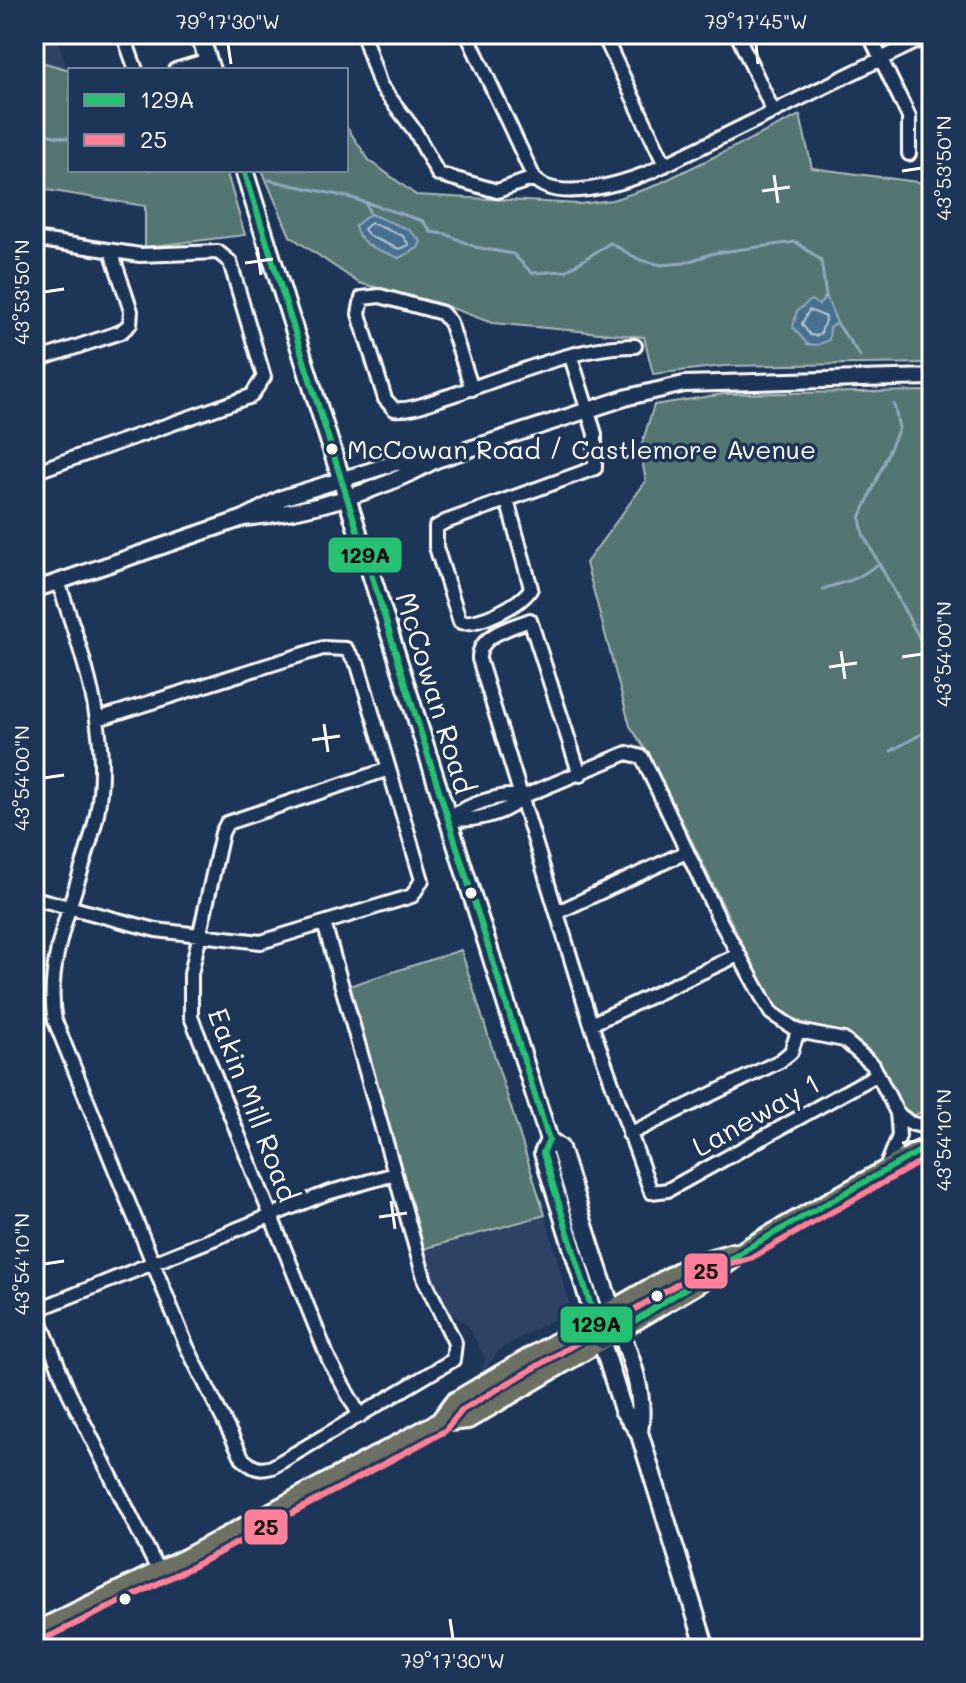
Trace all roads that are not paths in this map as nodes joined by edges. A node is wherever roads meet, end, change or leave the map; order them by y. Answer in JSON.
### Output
{"nodes":[{"id":1,"x":123,"y":34,"type":"edge"},
{"id":2,"x":363,"y":34,"type":"edge"},
{"id":3,"x":467,"y":34,"type":"edge"},
{"id":4,"x":603,"y":34,"type":"edge"},
{"id":5,"x":737,"y":34,"type":"edge"},
{"id":6,"x":869,"y":34,"type":"edge"},
{"id":7,"x":932,"y":34,"type":"edge"},
{"id":8,"x":199,"y":37,"type":"edge"},
{"id":9,"x":881,"y":59,"type":"junction"},
{"id":10,"x":209,"y":65,"type":"edge"},
{"id":11,"x":135,"y":68,"type":"edge"},
{"id":12,"x":189,"y":68,"type":"edge"},
{"id":13,"x":773,"y":111,"type":"junction"},
{"id":14,"x":909,"y":154,"type":"dead end"},
{"id":15,"x":665,"y":165,"type":"junction"},
{"id":16,"x":245,"y":172,"type":"edge"},
{"id":17,"x":534,"y":178,"type":"junction"},
{"id":18,"x":34,"y":239,"type":"edge"},
{"id":19,"x":111,"y":251,"type":"junction"},
{"id":20,"x":635,"y":346,"type":"dead end"},
{"id":21,"x":571,"y":357,"type":"junction"},
{"id":22,"x":34,"y":361,"type":"edge"},
{"id":23,"x":932,"y":377,"type":"edge"},
{"id":24,"x":472,"y":389,"type":"junction"},
{"id":25,"x":587,"y":411,"type":"junction"},
{"id":26,"x":436,"y":460,"type":"junction"},
{"id":27,"x":34,"y":472,"type":"edge"},
{"id":28,"x":340,"y":480,"type":"junction"},
{"id":29,"x":346,"y":497,"type":"junction"},
{"id":30,"x":507,"y":500,"type":"junction"},
{"id":31,"x":244,"y":518,"type":"junction"},
{"id":32,"x":58,"y":581,"type":"junction"},
{"id":33,"x":34,"y":590,"type":"edge"},
{"id":34,"x":98,"y":719,"type":"junction"},
{"id":35,"x":389,"y":769,"type":"junction"},
{"id":36,"x":580,"y":775,"type":"junction"},
{"id":37,"x":522,"y":797,"type":"junction"},
{"id":38,"x":447,"y":819,"type":"junction"},
{"id":39,"x":686,"y":852,"type":"junction"},
{"id":40,"x":34,"y":898,"type":"edge"},
{"id":41,"x":71,"y":909,"type":"junction"},
{"id":42,"x":558,"y":912,"type":"junction"},
{"id":43,"x":324,"y":923,"type":"junction"},
{"id":44,"x":200,"y":935,"type":"junction"},
{"id":45,"x":738,"y":955,"type":"junction"},
{"id":46,"x":591,"y":1024,"type":"junction"},
{"id":47,"x":798,"y":1031,"type":"junction"},
{"id":48,"x":878,"y":1074,"type":"junction"},
{"id":49,"x":897,"y":1113,"type":"junction"},
{"id":50,"x":932,"y":1129,"type":"edge"},
{"id":51,"x":629,"y":1134,"type":"junction"},
{"id":52,"x":549,"y":1140,"type":"junction"},
{"id":53,"x":932,"y":1144,"type":"edge"},
{"id":54,"x":886,"y":1168,"type":"junction"},
{"id":55,"x":395,"y":1174,"type":"junction"},
{"id":56,"x":270,"y":1216,"type":"junction"},
{"id":57,"x":748,"y":1248,"type":"junction"},
{"id":58,"x":152,"y":1263,"type":"junction"},
{"id":59,"x":35,"y":1309,"type":"edge"},
{"id":60,"x":614,"y":1311,"type":"junction"},
{"id":61,"x":595,"y":1321,"type":"junction"},
{"id":62,"x":621,"y":1329,"type":"junction"},
{"id":63,"x":602,"y":1342,"type":"junction"},
{"id":64,"x":360,"y":1416,"type":"junction"},
{"id":65,"x":440,"y":1422,"type":"junction"},
{"id":66,"x":639,"y":1432,"type":"junction"},
{"id":67,"x":159,"y":1572,"type":"junction"},
{"id":68,"x":34,"y":1633,"type":"edge"},
{"id":69,"x":706,"y":1649,"type":"edge"}],
"edges":[{"from":1,"to":11,"type":"street"},
{"from":2,"to":17,"type":"street"},
{"from":3,"to":17,"type":"street"},
{"from":4,"to":15,"type":"street"},
{"from":5,"to":13,"type":"street"},
{"from":6,"to":9,"type":"street"},
{"from":7,"to":9,"type":"street"},
{"from":8,"to":10,"type":"main road"},
{"from":9,"to":13,"type":"street"},
{"from":9,"to":14,"type":"street"},
{"from":10,"to":12,"type":"street"},
{"from":13,"to":15,"type":"street"},
{"from":15,"to":17,"type":"street"},
{"from":16,"to":28,"type":"main road","name":"McCowan Road"},
{"from":18,"to":19,"type":"street"},
{"from":19,"to":22,"type":"street"},
{"from":19,"to":27,"type":"street"},
{"from":20,"to":21,"type":"street"},
{"from":21,"to":24,"type":"street"},
{"from":21,"to":25,"type":"street"},
{"from":23,"to":25,"type":"street"},
{"from":24,"to":24,"type":"street"},
{"from":25,"to":26,"type":"street"},
{"from":25,"to":30,"type":"street"},
{"from":26,"to":28,"type":"street"},
{"from":26,"to":29,"type":"street"},
{"from":28,"to":29,"type":"main road","name":"McCowan Road"},
{"from":28,"to":31,"type":"street"},
{"from":29,"to":31,"type":"street"},
{"from":29,"to":38,"type":"main road","name":"McCowan Road"},
{"from":30,"to":30,"type":"street"},
{"from":31,"to":32,"type":"street"},
{"from":32,"to":33,"type":"street"},
{"from":32,"to":34,"type":"street"},
{"from":34,"to":35,"type":"street"},
{"from":34,"to":41,"type":"street"},
{"from":35,"to":43,"type":"street"},
{"from":35,"to":44,"type":"street","name":"Eakin Mill Road"},
{"from":36,"to":37,"type":"street"},
{"from":36,"to":37,"type":"street"},
{"from":36,"to":39,"type":"street"},
{"from":37,"to":38,"type":"street"},
{"from":37,"to":42,"type":"street"},
{"from":38,"to":52,"type":"main road","name":"McCowan Road"},
{"from":39,"to":42,"type":"street"},
{"from":39,"to":45,"type":"street"},
{"from":40,"to":41,"type":"street"},
{"from":41,"to":44,"type":"street"},
{"from":41,"to":58,"type":"street"},
{"from":42,"to":46,"type":"street"},
{"from":43,"to":44,"type":"street"},
{"from":43,"to":55,"type":"street"},
{"from":44,"to":56,"type":"street","name":"Eakin Mill Road"},
{"from":45,"to":46,"type":"street"},
{"from":45,"to":47,"type":"street"},
{"from":46,"to":51,"type":"street"},
{"from":47,"to":48,"type":"street"},
{"from":47,"to":51,"type":"street"},
{"from":48,"to":49,"type":"street"},
{"from":48,"to":51,"type":"street","name":"Laneway 1"},
{"from":49,"to":50,"type":"street"},
{"from":49,"to":54,"type":"street"},
{"from":52,"to":60,"type":"main road","name":"McCowan Road"},
{"from":52,"to":61,"type":"main road","name":"McCowan Road"},
{"from":53,"to":54,"type":"main road"},
{"from":54,"to":57,"type":"main road"},
{"from":55,"to":56,"type":"street"},
{"from":55,"to":64,"type":"street"},
{"from":56,"to":58,"type":"street"},
{"from":56,"to":64,"type":"street","name":"Eakin Mill Road"},
{"from":57,"to":60,"type":"main road"},
{"from":57,"to":62,"type":"main road"},
{"from":58,"to":59,"type":"street"},
{"from":58,"to":64,"type":"street"},
{"from":59,"to":67,"type":"street"},
{"from":60,"to":61,"type":"main road"},
{"from":60,"to":62,"type":"main road","name":"McCowan Road"},
{"from":61,"to":63,"type":"main road","name":"McCowan Road"},
{"from":61,"to":65,"type":"main road"},
{"from":62,"to":63,"type":"main road"},
{"from":62,"to":66,"type":"main road","name":"McCowan Road"},
{"from":63,"to":65,"type":"main road"},
{"from":63,"to":66,"type":"main road","name":"McCowan Road"},
{"from":65,"to":67,"type":"main road"},
{"from":66,"to":69,"type":"main road","name":"McCowan Road"},
{"from":67,"to":68,"type":"main road"}]}
